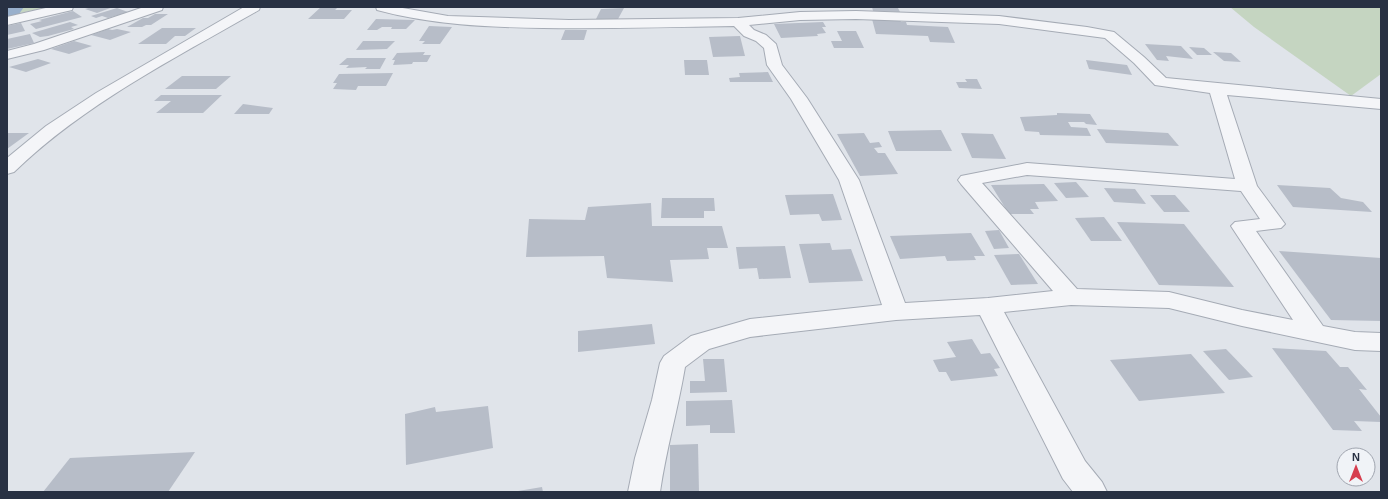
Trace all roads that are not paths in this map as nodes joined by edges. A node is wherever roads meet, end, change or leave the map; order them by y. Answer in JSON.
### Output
{"nodes":[{"id":1,"x":67,"y":7,"type":"edge"},
{"id":2,"x":157,"y":7,"type":"edge"},
{"id":3,"x":254,"y":7,"type":"edge"},
{"id":4,"x":382,"y":7,"type":"edge"},
{"id":5,"x":986,"y":7,"type":"edge"},
{"id":6,"x":999,"y":20,"type":"junction"},
{"id":7,"x":7,"y":21,"type":"edge"},
{"id":8,"x":738,"y":22,"type":"junction"},
{"id":9,"x":9,"y":55,"type":"edge"},
{"id":10,"x":1217,"y":89,"type":"junction"},
{"id":11,"x":1381,"y":104,"type":"edge"},
{"id":12,"x":8,"y":165,"type":"edge"},
{"id":13,"x":1247,"y":186,"type":"junction"},
{"id":14,"x":1072,"y":297,"type":"junction"},
{"id":15,"x":988,"y":306,"type":"junction"},
{"id":16,"x":896,"y":312,"type":"junction"},
{"id":17,"x":1314,"y":332,"type":"junction"},
{"id":18,"x":1381,"y":342,"type":"edge"},
{"id":19,"x":644,"y":492,"type":"edge"},
{"id":20,"x":1091,"y":492,"type":"edge"}],
"edges":[{"from":1,"to":7,"type":"street"},
{"from":2,"to":9,"type":"street"},
{"from":3,"to":12,"type":"street"},
{"from":4,"to":8,"type":"street"},
{"from":5,"to":6,"type":"street"},
{"from":6,"to":8,"type":"street"},
{"from":6,"to":10,"type":"street"},
{"from":8,"to":16,"type":"street"},
{"from":10,"to":11,"type":"street"},
{"from":10,"to":13,"type":"street"},
{"from":13,"to":14,"type":"street"},
{"from":13,"to":17,"type":"street"},
{"from":14,"to":15,"type":"street"},
{"from":14,"to":17,"type":"street"},
{"from":15,"to":16,"type":"street"},
{"from":15,"to":20,"type":"street"},
{"from":16,"to":19,"type":"street"},
{"from":17,"to":18,"type":"street"}]}
